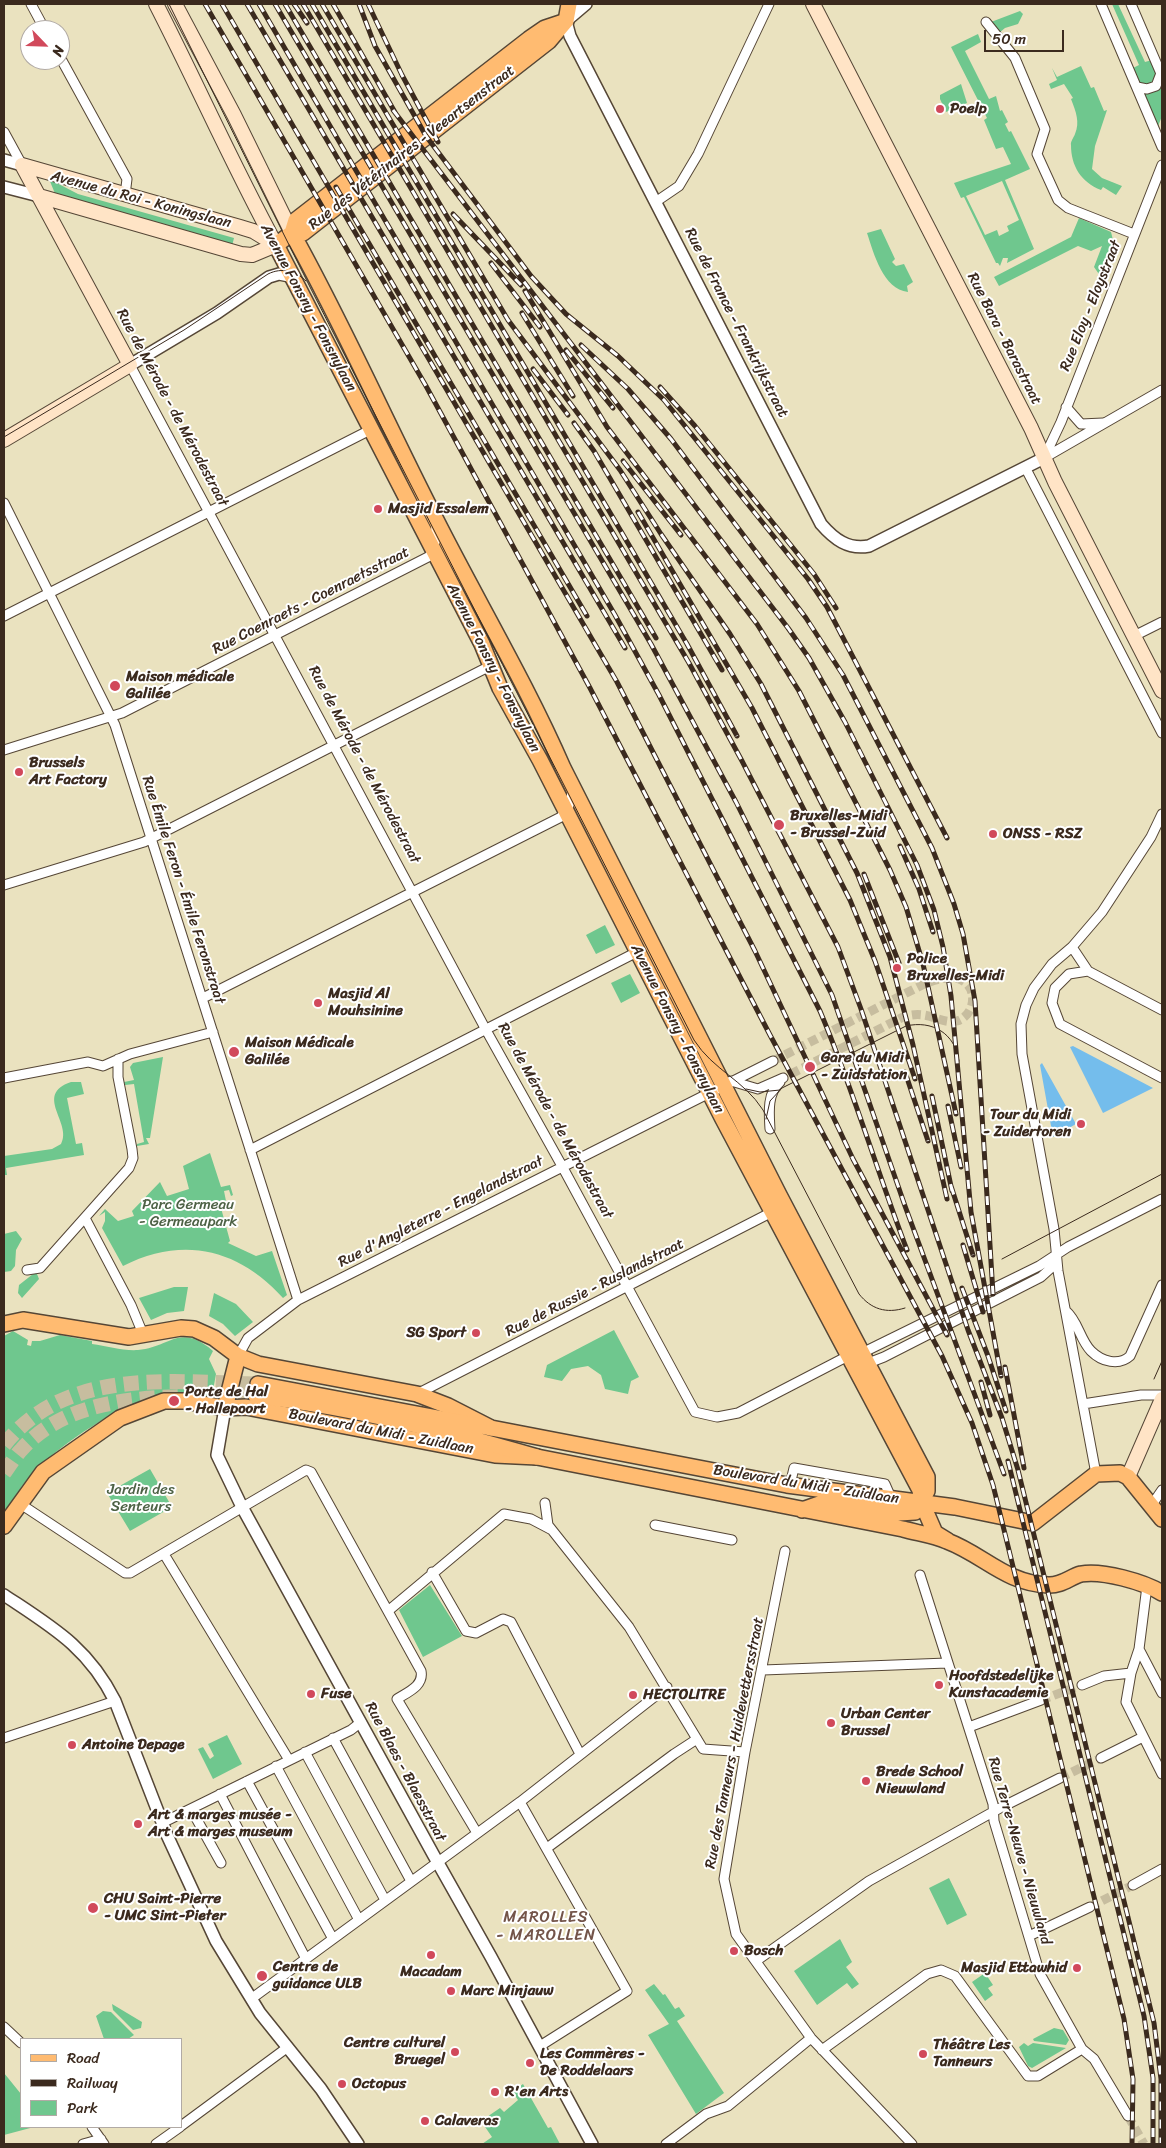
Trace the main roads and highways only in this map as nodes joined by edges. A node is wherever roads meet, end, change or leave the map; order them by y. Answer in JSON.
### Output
{"nodes":[{"id":1,"x":156,"y":4,"type":"edge"},
{"id":2,"x":175,"y":4,"type":"edge"},
{"id":3,"x":569,"y":4,"type":"edge"},
{"id":4,"x":813,"y":4,"type":"edge"},
{"id":5,"x":22,"y":166,"type":"joint"},
{"id":6,"x":39,"y":196,"type":"junction"},
{"id":7,"x":292,"y":233,"type":"junction"},
{"id":8,"x":276,"y":245,"type":"junction"},
{"id":9,"x":4,"y":440,"type":"edge"},
{"id":10,"x":1162,"y":692,"type":"edge"},
{"id":11,"x":779,"y":1208,"type":"junction"},
{"id":12,"x":4,"y":1324,"type":"edge"},
{"id":13,"x":238,"y":1356,"type":"junction"},
{"id":14,"x":859,"y":1357,"type":"junction"},
{"id":15,"x":1162,"y":1399,"type":"edge"},
{"id":16,"x":225,"y":1408,"type":"junction"},
{"id":17,"x":491,"y":1428,"type":"junction"},
{"id":18,"x":537,"y":1457,"type":"junction"},
{"id":19,"x":1124,"y":1475,"type":"junction"},
{"id":20,"x":687,"y":1476,"type":"junction"},
{"id":21,"x":922,"y":1503,"type":"junction"},
{"id":22,"x":802,"y":1510,"type":"junction"},
{"id":23,"x":1162,"y":1519,"type":"edge"},
{"id":24,"x":4,"y":1526,"type":"edge"},
{"id":25,"x":948,"y":1541,"type":"junction"},
{"id":26,"x":1162,"y":1593,"type":"edge"}],
"edges":[{"from":1,"to":8,"type":"main road","name":"Avenue Fonsny - Fonsnylaan"},
{"from":2,"to":7,"type":"main road","name":"Avenue Fonsny - Fonsnylaan"},
{"from":3,"to":7,"type":"main road","name":"Rue des Vétérinaires - Veeartsenstraat"},
{"from":4,"to":10,"type":"main road","name":"Rue Bara - Barastraat"},
{"from":5,"to":6,"type":"main road","name":"Rue de Mérode - de Mérodestraat"},
{"from":5,"to":8,"type":"main road","name":"Avenue du Roi - Koningslaan"},
{"from":6,"to":8,"type":"main road","name":"Avenue du Roi - Koningslaan"},
{"from":6,"to":9,"type":"main road","name":"Rue de Mérode - de Mérodestraat"},
{"from":7,"to":8,"type":"main road","name":"Avenue du Roi - Koningslaan"},
{"from":7,"to":11,"type":"main road","name":"Avenue Fonsny - Fonsnylaan"},
{"from":8,"to":11,"type":"main road","name":"Avenue Fonsny - Fonsnylaan"},
{"from":11,"to":14,"type":"main road","name":"Avenue Fonsny - Fonsnylaan"},
{"from":12,"to":13,"type":"main road"},
{"from":13,"to":16,"type":"main road"},
{"from":13,"to":17,"type":"main road"},
{"from":14,"to":21,"type":"main road"},
{"from":14,"to":21,"type":"main road"},
{"from":15,"to":19,"type":"main road"},
{"from":16,"to":18,"type":"main road","name":"Boulevard du Midi - Zuidlaan"},
{"from":16,"to":24,"type":"main road","name":"Boulevard du Midi - Zuidlaan"},
{"from":17,"to":18,"type":"main road","name":"Boulevard du Midi - Zuidlaan"},
{"from":17,"to":20,"type":"main road","name":"Boulevard du Midi - Zuidlaan"},
{"from":18,"to":20,"type":"main road","name":"Boulevard du Midi - Zuidlaan"},
{"from":19,"to":21,"type":"main road","name":"Boulevard du Midi - Zuidlaan"},
{"from":19,"to":23,"type":"main road"},
{"from":20,"to":21,"type":"main road","name":"Boulevard du Midi - Zuidlaan"},
{"from":20,"to":22,"type":"main road","name":"Boulevard du Midi - Zuidlaan"},
{"from":21,"to":22,"type":"main road","name":"Boulevard du Midi - Zuidlaan"},
{"from":21,"to":25,"type":"main road"},
{"from":22,"to":25,"type":"main road","name":"Boulevard du Midi - Zuidlaan"},
{"from":25,"to":26,"type":"main road","name":"Boulevard du Midi - Zuidlaan"}]}
